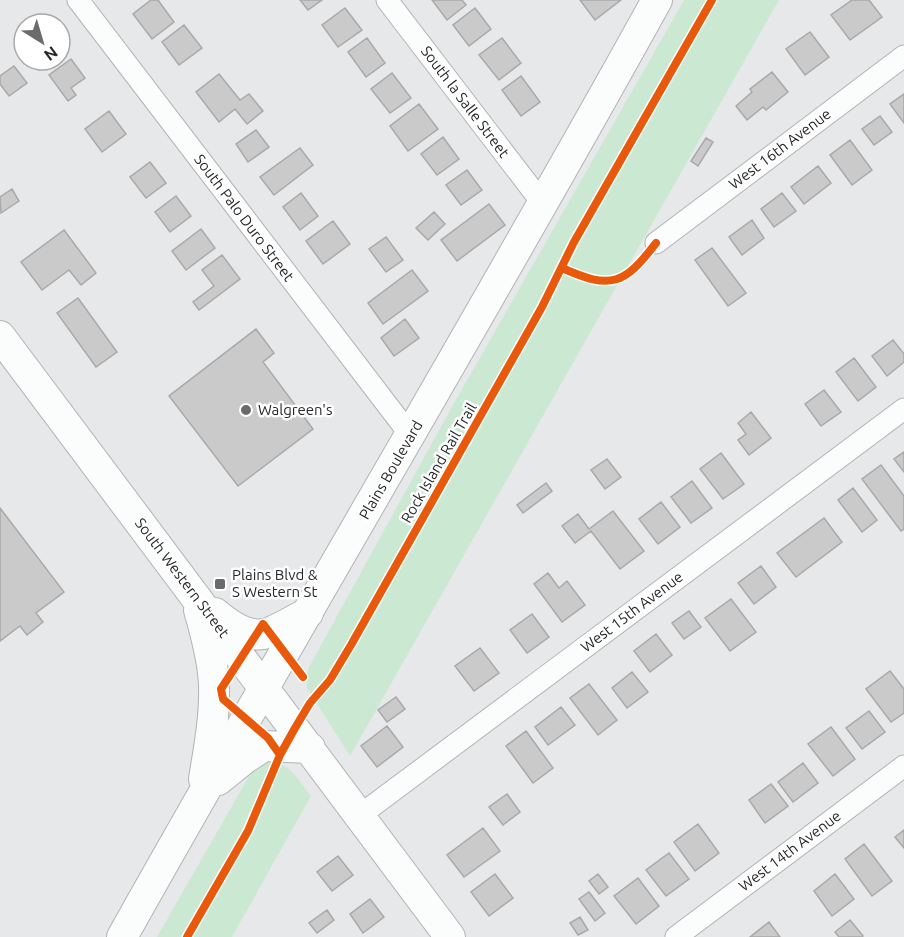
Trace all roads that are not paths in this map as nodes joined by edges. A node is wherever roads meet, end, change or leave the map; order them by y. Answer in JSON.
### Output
{"nodes":[{"id":1,"x":78,"y":0,"type":"edge"},
{"id":2,"x":387,"y":0,"type":"edge"},
{"id":3,"x":657,"y":0,"type":"edge"},
{"id":4,"x":904,"y":56,"type":"edge"},
{"id":5,"x":543,"y":204,"type":"junction"},
{"id":6,"x":656,"y":243,"type":"dead end"},
{"id":7,"x":0,"y":336,"type":"edge"},
{"id":8,"x":904,"y":409,"type":"edge"},
{"id":9,"x":411,"y":436,"type":"junction"},
{"id":10,"x":194,"y":595,"type":"junction"},
{"id":11,"x":308,"y":613,"type":"junction"},
{"id":12,"x":264,"y":688,"type":"junction"},
{"id":13,"x":310,"y":748,"type":"junction"},
{"id":14,"x":904,"y":766,"type":"edge"},
{"id":15,"x":202,"y":794,"type":"junction"},
{"id":16,"x":359,"y":816,"type":"junction"},
{"id":17,"x":122,"y":937,"type":"edge"},
{"id":18,"x":450,"y":937,"type":"edge"},
{"id":19,"x":676,"y":937,"type":"edge"}],
"edges":[{"from":1,"to":9,"type":"street","name":"South Palo Duro Street"},
{"from":2,"to":5,"type":"street","name":"South la Salle Street"},
{"from":3,"to":5,"type":"main road","name":"Plains Boulevard"},
{"from":4,"to":6,"type":"street","name":"West 16th Avenue"},
{"from":5,"to":9,"type":"main road","name":"Plains Boulevard"},
{"from":7,"to":10,"type":"main road","name":"South Western Street"},
{"from":8,"to":16,"type":"street","name":"West 15th Avenue"},
{"from":9,"to":11,"type":"main road","name":"Plains Boulevard"},
{"from":10,"to":11,"type":"main road"},
{"from":10,"to":12,"type":"main road","name":"South Western Street"},
{"from":10,"to":15,"type":"main road"},
{"from":11,"to":12,"type":"main road","name":"Plains Boulevard"},
{"from":12,"to":13,"type":"main road","name":"South Western Street"},
{"from":12,"to":15,"type":"main road","name":"Plains Boulevard"},
{"from":13,"to":15,"type":"main road"},
{"from":13,"to":16,"type":"main road","name":"South Western Street"},
{"from":14,"to":19,"type":"street","name":"West 14th Avenue"},
{"from":15,"to":17,"type":"main road","name":"Plains Boulevard"},
{"from":16,"to":18,"type":"main road","name":"South Western Street"}]}
